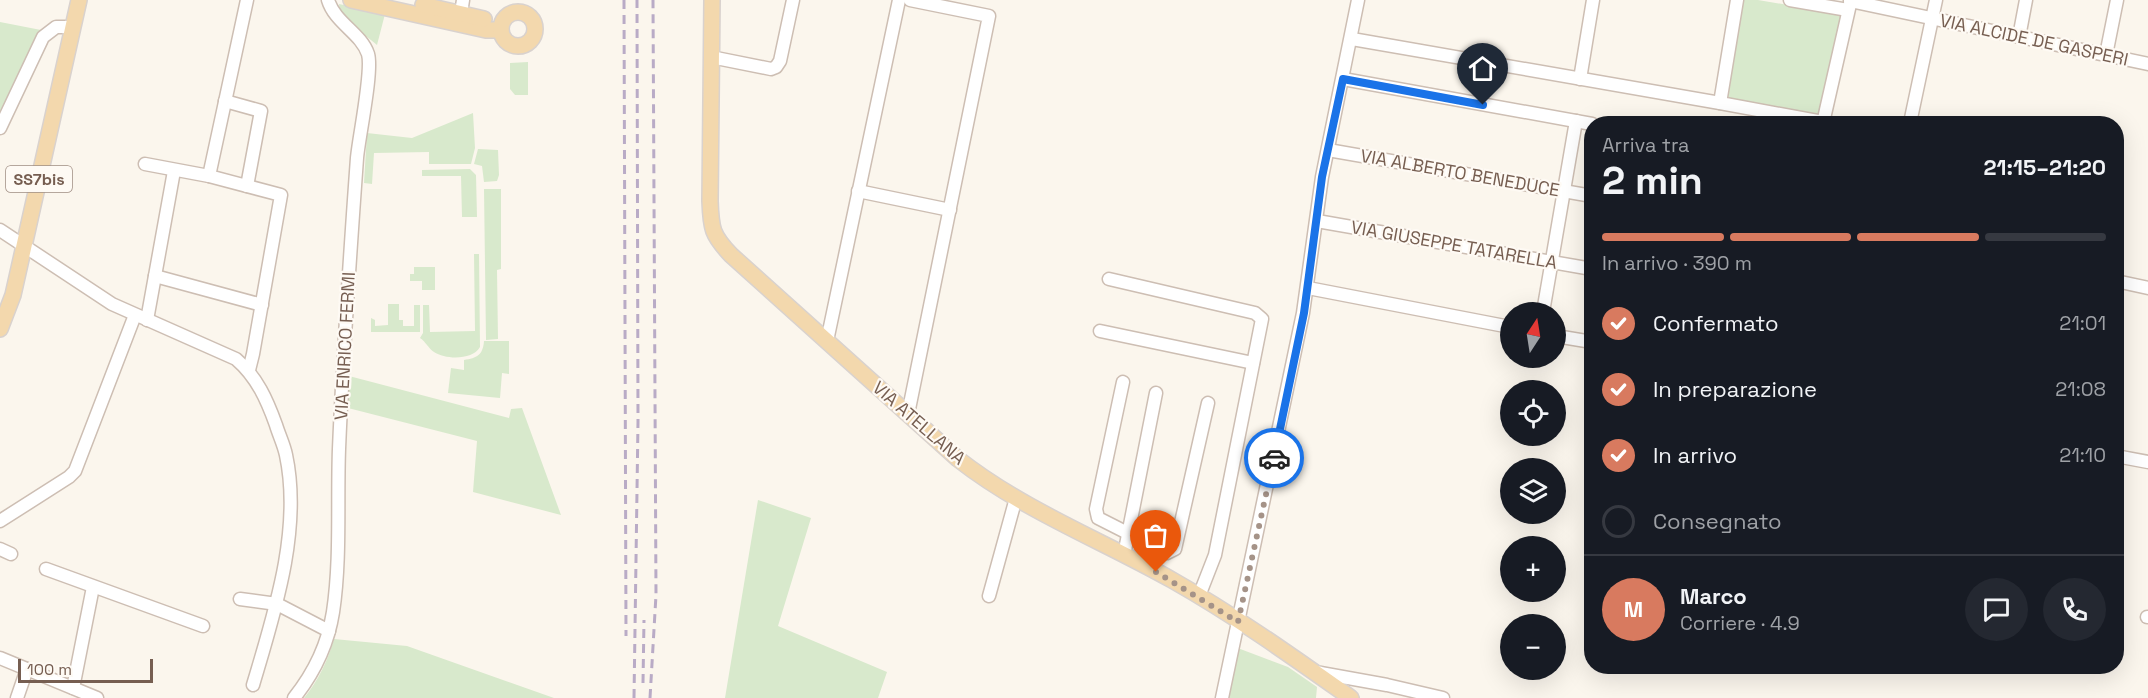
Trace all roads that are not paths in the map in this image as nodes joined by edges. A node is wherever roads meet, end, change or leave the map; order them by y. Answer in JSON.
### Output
{"nodes":[{"id":1,"x":79,"y":0,"type":"edge"},
{"id":2,"x":247,"y":0,"type":"edge"},
{"id":3,"x":328,"y":0,"type":"edge"},
{"id":4,"x":351,"y":0,"type":"edge"},
{"id":5,"x":398,"y":0,"type":"edge"},
{"id":6,"x":712,"y":0,"type":"edge"},
{"id":7,"x":793,"y":0,"type":"edge"},
{"id":8,"x":899,"y":0,"type":"edge"},
{"id":9,"x":910,"y":0,"type":"edge"},
{"id":10,"x":1359,"y":0,"type":"edge"},
{"id":11,"x":1593,"y":0,"type":"edge"},
{"id":12,"x":1737,"y":0,"type":"edge"},
{"id":13,"x":1790,"y":0,"type":"edge"},
{"id":14,"x":1936,"y":0,"type":"edge"},
{"id":15,"x":2026,"y":0,"type":"edge"},
{"id":16,"x":2117,"y":0,"type":"edge"},
{"id":17,"x":1850,"y":4,"type":"edge"},
{"id":18,"x":462,"y":7,"type":"edge"},
{"id":19,"x":524,"y":7,"type":"edge"},
{"id":20,"x":1931,"y":18,"type":"junction"},
{"id":21,"x":73,"y":27,"type":"junction"},
{"id":22,"x":501,"y":28,"type":"junction"},
{"id":23,"x":2019,"y":37,"type":"junction"},
{"id":24,"x":1352,"y":39,"type":"junction"},
{"id":25,"x":2106,"y":55,"type":"junction"},
{"id":26,"x":711,"y":57,"type":"junction"},
{"id":27,"x":2148,"y":64,"type":"edge"},
{"id":28,"x":1343,"y":79,"type":"junction"},
{"id":29,"x":1580,"y":79,"type":"junction"},
{"id":30,"x":225,"y":101,"type":"junction"},
{"id":31,"x":1720,"y":103,"type":"junction"},
{"id":32,"x":1790,"y":116,"type":"edge"},
{"id":33,"x":1824,"y":116,"type":"edge"},
{"id":34,"x":1911,"y":116,"type":"edge"},
{"id":35,"x":1576,"y":122,"type":"junction"},
{"id":36,"x":1584,"y":123,"type":"edge"},
{"id":37,"x":0,"y":128,"type":"edge"},
{"id":38,"x":1328,"y":150,"type":"junction"},
{"id":39,"x":145,"y":165,"type":"dead end"},
{"id":40,"x":174,"y":171,"type":"junction"},
{"id":41,"x":209,"y":176,"type":"junction"},
{"id":42,"x":247,"y":186,"type":"junction"},
{"id":43,"x":858,"y":191,"type":"junction"},
{"id":44,"x":1563,"y":192,"type":"junction"},
{"id":45,"x":1584,"y":195,"type":"edge"},
{"id":46,"x":950,"y":210,"type":"junction"},
{"id":47,"x":1317,"y":221,"type":"junction"},
{"id":48,"x":0,"y":230,"type":"edge"},
{"id":49,"x":24,"y":245,"type":"junction"},
{"id":50,"x":1551,"y":261,"type":"junction"},
{"id":51,"x":1584,"y":267,"type":"edge"},
{"id":52,"x":155,"y":276,"type":"junction"},
{"id":53,"x":1109,"y":279,"type":"dead end"},
{"id":54,"x":2124,"y":283,"type":"edge"},
{"id":55,"x":1308,"y":288,"type":"junction"},
{"id":56,"x":2148,"y":288,"type":"edge"},
{"id":57,"x":1545,"y":302,"type":"edge"},
{"id":58,"x":262,"y":305,"type":"junction"},
{"id":59,"x":4,"y":311,"type":"edge"},
{"id":60,"x":135,"y":315,"type":"junction"},
{"id":61,"x":147,"y":320,"type":"junction"},
{"id":62,"x":1500,"y":325,"type":"edge"},
{"id":63,"x":0,"y":329,"type":"edge"},
{"id":64,"x":1100,"y":331,"type":"dead end"},
{"id":65,"x":1566,"y":338,"type":"edge"},
{"id":66,"x":826,"y":341,"type":"junction"},
{"id":67,"x":1584,"y":341,"type":"edge"},
{"id":68,"x":1253,"y":363,"type":"junction"},
{"id":69,"x":249,"y":370,"type":"junction"},
{"id":70,"x":1123,"y":382,"type":"dead end"},
{"id":71,"x":1156,"y":393,"type":"dead end"},
{"id":72,"x":1208,"y":403,"type":"dead end"},
{"id":73,"x":908,"y":414,"type":"junction"},
{"id":74,"x":2124,"y":458,"type":"edge"},
{"id":75,"x":2148,"y":462,"type":"edge"},
{"id":76,"x":1016,"y":498,"type":"junction"},
{"id":77,"x":0,"y":521,"type":"edge"},
{"id":78,"x":1128,"y":534,"type":"junction"},
{"id":79,"x":1124,"y":555,"type":"junction"},
{"id":80,"x":46,"y":569,"type":"dead end"},
{"id":81,"x":93,"y":587,"type":"junction"},
{"id":82,"x":989,"y":596,"type":"dead end"},
{"id":83,"x":1199,"y":597,"type":"junction"},
{"id":84,"x":240,"y":599,"type":"dead end"},
{"id":85,"x":277,"y":604,"type":"junction"},
{"id":86,"x":1238,"y":622,"type":"junction"},
{"id":87,"x":203,"y":626,"type":"dead end"},
{"id":88,"x":329,"y":631,"type":"junction"},
{"id":89,"x":0,"y":658,"type":"edge"},
{"id":90,"x":27,"y":669,"type":"junction"},
{"id":91,"x":1312,"y":672,"type":"junction"},
{"id":92,"x":253,"y":685,"type":"dead end"},
{"id":93,"x":73,"y":688,"type":"junction"},
{"id":94,"x":17,"y":698,"type":"edge"},
{"id":95,"x":97,"y":698,"type":"edge"},
{"id":96,"x":294,"y":698,"type":"edge"},
{"id":97,"x":1222,"y":698,"type":"edge"},
{"id":98,"x":1351,"y":698,"type":"edge"},
{"id":99,"x":1443,"y":698,"type":"edge"}],
"edges":[{"from":1,"to":21,"type":"main road","number":"SS7bis"},
{"from":2,"to":30,"type":"street"},
{"from":3,"to":88,"type":"street","name":"VIA ENRICO FERMI"},
{"from":4,"to":22,"type":"main road"},
{"from":5,"to":18,"type":"main road"},
{"from":6,"to":26,"type":"main road","name":"VIA ATELLANA"},
{"from":7,"to":26,"type":"street"},
{"from":8,"to":43,"type":"street"},
{"from":9,"to":46,"type":"street"},
{"from":10,"to":24,"type":"street"},
{"from":11,"to":29,"type":"street"},
{"from":12,"to":31,"type":"street"},
{"from":13,"to":17,"type":"street","name":"VIA ALCIDE DE GASPERI"},
{"from":14,"to":20,"type":"street"},
{"from":15,"to":23,"type":"street"},
{"from":16,"to":25,"type":"street"},
{"from":17,"to":20,"type":"street","name":"VIA ALCIDE DE GASPERI"},
{"from":17,"to":33,"type":"street"},
{"from":18,"to":22,"type":"main road"},
{"from":19,"to":22,"type":"main road"},
{"from":19,"to":22,"type":"main road"},
{"from":20,"to":23,"type":"street","name":"VIA ALCIDE DE GASPERI"},
{"from":20,"to":34,"type":"street"},
{"from":21,"to":37,"type":"street"},
{"from":21,"to":49,"type":"main road","number":"SS7bis"},
{"from":23,"to":25,"type":"street","name":"VIA ALCIDE DE GASPERI"},
{"from":24,"to":28,"type":"street"},
{"from":24,"to":29,"type":"street"},
{"from":25,"to":27,"type":"street","name":"VIA ALCIDE DE GASPERI"},
{"from":26,"to":66,"type":"main road","name":"VIA ATELLANA"},
{"from":28,"to":35,"type":"street"},
{"from":28,"to":38,"type":"street"},
{"from":29,"to":31,"type":"street"},
{"from":30,"to":41,"type":"street"},
{"from":30,"to":42,"type":"street"},
{"from":31,"to":32,"type":"street"},
{"from":35,"to":36,"type":"street"},
{"from":35,"to":44,"type":"street"},
{"from":38,"to":44,"type":"street","name":"VIA ALBERTO BENEDUCE"},
{"from":38,"to":47,"type":"street"},
{"from":39,"to":40,"type":"street"},
{"from":40,"to":41,"type":"street"},
{"from":40,"to":52,"type":"street"},
{"from":41,"to":42,"type":"street"},
{"from":42,"to":58,"type":"street"},
{"from":43,"to":46,"type":"street"},
{"from":43,"to":66,"type":"street"},
{"from":44,"to":45,"type":"street","name":"VIA ALBERTO BENEDUCE"},
{"from":44,"to":50,"type":"street"},
{"from":46,"to":73,"type":"street"},
{"from":47,"to":50,"type":"street","name":"VIA GIUSEPPE TATARELLA"},
{"from":47,"to":55,"type":"street"},
{"from":48,"to":49,"type":"street"},
{"from":49,"to":59,"type":"main road","number":"SS7bis"},
{"from":49,"to":60,"type":"street"},
{"from":50,"to":51,"type":"street","name":"VIA GIUSEPPE TATARELLA"},
{"from":50,"to":57,"type":"street"},
{"from":52,"to":58,"type":"street"},
{"from":52,"to":61,"type":"street"},
{"from":53,"to":68,"type":"street"},
{"from":54,"to":56,"type":"street"},
{"from":55,"to":62,"type":"street"},
{"from":55,"to":86,"type":"street"},
{"from":58,"to":69,"type":"street"},
{"from":59,"to":63,"type":"main road","number":"SS7bis"},
{"from":60,"to":61,"type":"street"},
{"from":60,"to":77,"type":"street"},
{"from":61,"to":69,"type":"street"},
{"from":64,"to":68,"type":"street"},
{"from":65,"to":67,"type":"street"},
{"from":66,"to":73,"type":"main road","name":"VIA ATELLANA"},
{"from":68,"to":83,"type":"street"},
{"from":69,"to":85,"type":"street"},
{"from":70,"to":78,"type":"street"},
{"from":71,"to":78,"type":"street"},
{"from":72,"to":78,"type":"street"},
{"from":73,"to":76,"type":"main road","name":"VIA ATELLANA"},
{"from":74,"to":75,"type":"street"},
{"from":76,"to":79,"type":"main road","name":"VIA ATELLANA"},
{"from":76,"to":82,"type":"street"},
{"from":78,"to":79,"type":"street"},
{"from":79,"to":83,"type":"main road","name":"VIA ATELLANA"},
{"from":80,"to":81,"type":"street"},
{"from":81,"to":87,"type":"street"},
{"from":81,"to":93,"type":"street"},
{"from":83,"to":86,"type":"main road","name":"VIA ATELLANA"},
{"from":84,"to":85,"type":"street"},
{"from":85,"to":88,"type":"street"},
{"from":85,"to":92,"type":"street"},
{"from":86,"to":91,"type":"main road","name":"VIA ATELLANA"},
{"from":86,"to":97,"type":"street"},
{"from":88,"to":96,"type":"street","name":"VIA ENRICO FERMI"},
{"from":89,"to":90,"type":"street"},
{"from":90,"to":93,"type":"street"},
{"from":90,"to":94,"type":"street"},
{"from":91,"to":98,"type":"main road","name":"VIA ATELLANA"},
{"from":91,"to":99,"type":"street"},
{"from":93,"to":95,"type":"street"}]}
